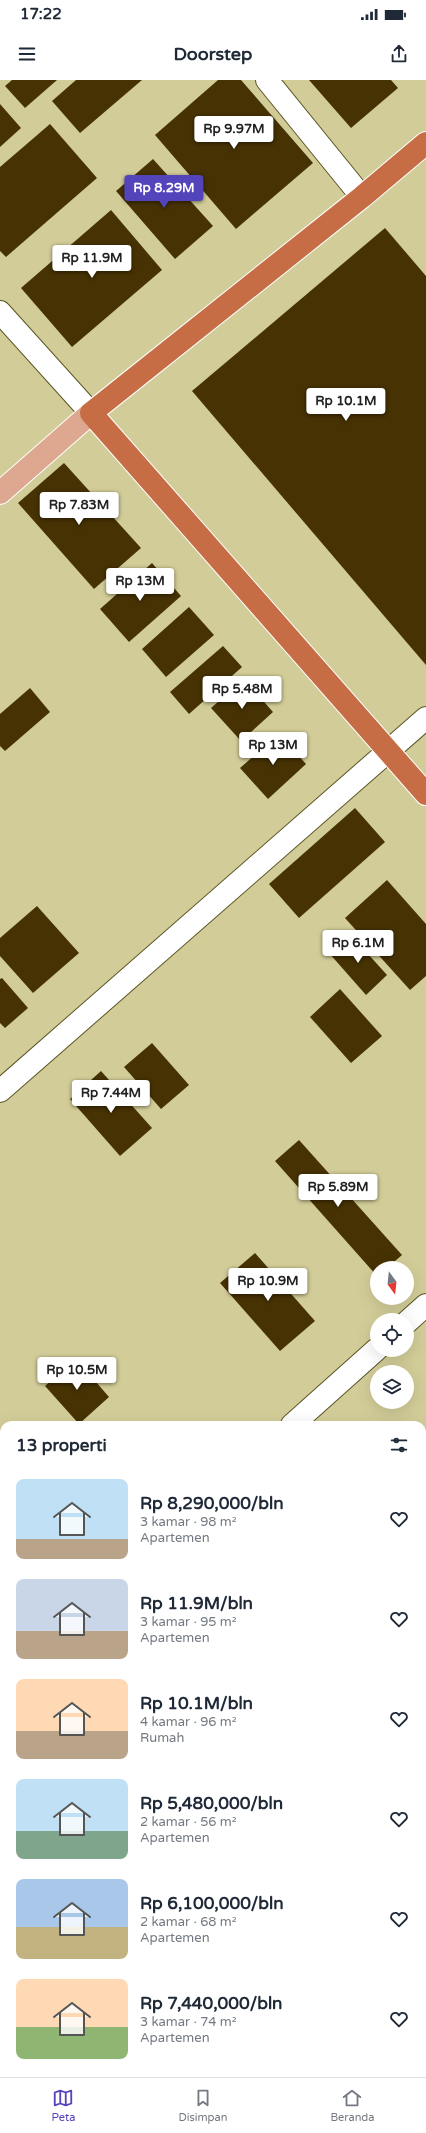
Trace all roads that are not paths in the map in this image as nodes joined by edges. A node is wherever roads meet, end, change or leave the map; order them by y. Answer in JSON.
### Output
{"nodes":[{"id":1,"x":267,"y":80,"type":"edge"},
{"id":2,"x":426,"y":143,"type":"edge"},
{"id":3,"x":362,"y":197,"type":"junction"},
{"id":4,"x":0,"y":312,"type":"edge"},
{"id":5,"x":91,"y":413,"type":"junction"},
{"id":6,"x":0,"y":493,"type":"edge"},
{"id":7,"x":426,"y":718,"type":"edge"},
{"id":8,"x":388,"y":751,"type":"junction"},
{"id":9,"x":426,"y":794,"type":"edge"},
{"id":10,"x":0,"y":1091,"type":"edge"},
{"id":11,"x":426,"y":1305,"type":"edge"},
{"id":12,"x":414,"y":1316,"type":"edge"},
{"id":13,"x":370,"y":1355,"type":"edge"},
{"id":14,"x":296,"y":1421,"type":"edge"}],
"edges":[{"from":1,"to":3,"type":"street"},
{"from":2,"to":3,"type":"highway"},
{"from":3,"to":5,"type":"highway"},
{"from":4,"to":5,"type":"street"},
{"from":5,"to":6,"type":"main road"},
{"from":5,"to":8,"type":"highway"},
{"from":7,"to":8,"type":"street"},
{"from":8,"to":9,"type":"highway"},
{"from":8,"to":10,"type":"street"},
{"from":11,"to":12,"type":"street"},
{"from":13,"to":14,"type":"street"}]}
